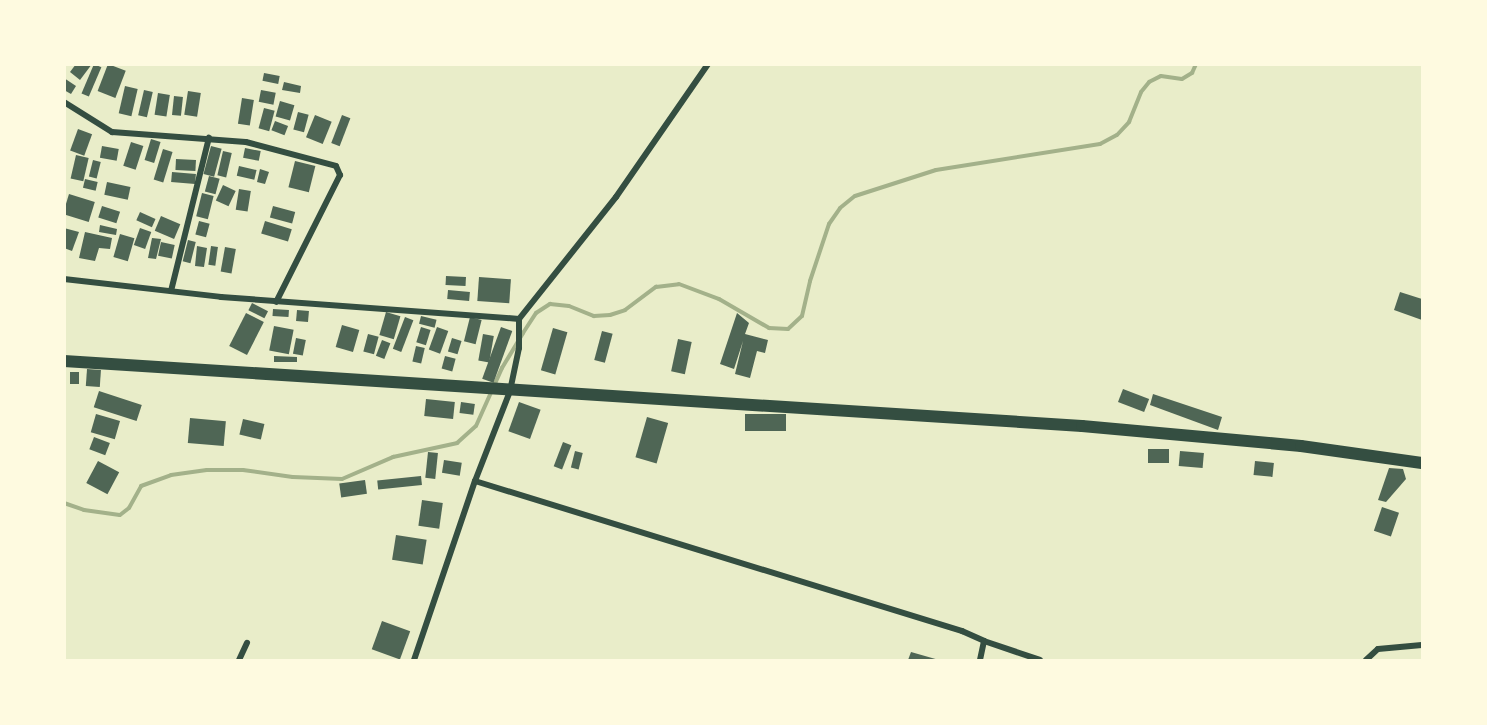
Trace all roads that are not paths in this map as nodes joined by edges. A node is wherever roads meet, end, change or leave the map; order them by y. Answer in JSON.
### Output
{"nodes":[{"id":1,"x":708,"y":64,"type":"edge"},
{"id":2,"x":64,"y":102,"type":"edge"},
{"id":3,"x":209,"y":138,"type":"junction"},
{"id":4,"x":64,"y":279,"type":"edge"},
{"id":5,"x":171,"y":291,"type":"junction"},
{"id":6,"x":276,"y":302,"type":"junction"},
{"id":7,"x":519,"y":319,"type":"junction"},
{"id":8,"x":64,"y":361,"type":"edge"},
{"id":9,"x":506,"y":391,"type":"junction"},
{"id":10,"x":1422,"y":463,"type":"edge"},
{"id":11,"x":475,"y":481,"type":"junction"},
{"id":12,"x":984,"y":641,"type":"junction"},
{"id":13,"x":247,"y":643,"type":"dead end"},
{"id":14,"x":1422,"y":645,"type":"edge"},
{"id":15,"x":239,"y":660,"type":"edge"},
{"id":16,"x":414,"y":660,"type":"edge"},
{"id":17,"x":980,"y":660,"type":"edge"},
{"id":18,"x":1040,"y":660,"type":"edge"},
{"id":19,"x":1366,"y":660,"type":"edge"}],
"edges":[{"from":1,"to":7,"type":"street"},
{"from":2,"to":3,"type":"street"},
{"from":3,"to":5,"type":"street"},
{"from":3,"to":6,"type":"street"},
{"from":4,"to":5,"type":"street"},
{"from":5,"to":6,"type":"street"},
{"from":6,"to":7,"type":"street"},
{"from":7,"to":9,"type":"street"},
{"from":8,"to":9,"type":"highway"},
{"from":9,"to":10,"type":"highway"},
{"from":9,"to":11,"type":"street"},
{"from":11,"to":12,"type":"street"},
{"from":11,"to":16,"type":"street"},
{"from":12,"to":17,"type":"street"},
{"from":12,"to":18,"type":"street"},
{"from":13,"to":15,"type":"street"},
{"from":14,"to":19,"type":"street"}]}
